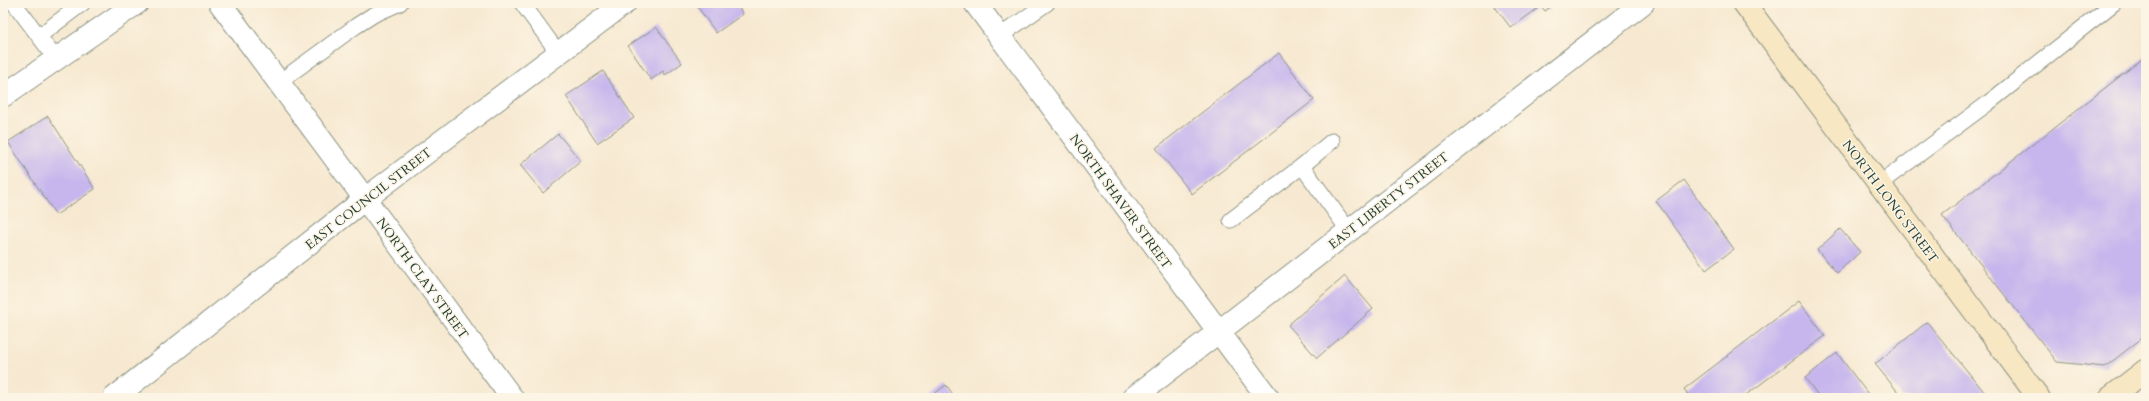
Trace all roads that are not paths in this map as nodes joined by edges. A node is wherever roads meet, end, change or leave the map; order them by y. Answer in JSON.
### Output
{"nodes":[{"id":1,"x":14,"y":3,"type":"edge"},
{"id":2,"x":83,"y":3,"type":"edge"},
{"id":3,"x":137,"y":3,"type":"edge"},
{"id":4,"x":220,"y":3,"type":"edge"},
{"id":5,"x":400,"y":3,"type":"edge"},
{"id":6,"x":522,"y":3,"type":"edge"},
{"id":7,"x":625,"y":3,"type":"edge"},
{"id":8,"x":975,"y":3,"type":"edge"},
{"id":9,"x":1047,"y":3,"type":"edge"},
{"id":10,"x":1643,"y":3,"type":"edge"},
{"id":11,"x":1744,"y":3,"type":"edge"},
{"id":12,"x":2114,"y":3,"type":"edge"},
{"id":13,"x":39,"y":36,"type":"junction"},
{"id":14,"x":1000,"y":36,"type":"junction"},
{"id":15,"x":559,"y":54,"type":"junction"},
{"id":16,"x":56,"y":59,"type":"junction"},
{"id":17,"x":279,"y":82,"type":"junction"},
{"id":18,"x":3,"y":96,"type":"edge"},
{"id":19,"x":1332,"y":142,"type":"dead end"},
{"id":20,"x":1302,"y":166,"type":"junction"},
{"id":21,"x":1879,"y":184,"type":"junction"},
{"id":22,"x":365,"y":199,"type":"junction"},
{"id":23,"x":1231,"y":220,"type":"dead end"},
{"id":24,"x":1349,"y":230,"type":"junction"},
{"id":25,"x":1219,"y":332,"type":"junction"},
{"id":26,"x":2146,"y":370,"type":"edge"},
{"id":27,"x":114,"y":398,"type":"edge"},
{"id":28,"x":512,"y":398,"type":"edge"},
{"id":29,"x":1133,"y":398,"type":"edge"},
{"id":30,"x":1268,"y":398,"type":"edge"},
{"id":31,"x":2039,"y":398,"type":"edge"},
{"id":32,"x":2110,"y":398,"type":"edge"}],
"edges":[{"from":1,"to":13,"type":"lane"},
{"from":2,"to":13,"type":"lane"},
{"from":3,"to":16,"type":"street"},
{"from":4,"to":17,"type":"street","name":"NORTH CLAY STREET"},
{"from":5,"to":17,"type":"lane"},
{"from":6,"to":15,"type":"lane"},
{"from":7,"to":15,"type":"street","name":"EAST COUNCIL STREET"},
{"from":8,"to":14,"type":"street","name":"NORTH SHAVER STREET"},
{"from":9,"to":14,"type":"lane"},
{"from":10,"to":24,"type":"street","name":"EAST LIBERTY STREET"},
{"from":11,"to":21,"type":"street","name":"NORTH LONG STREET"},
{"from":12,"to":21,"type":"lane"},
{"from":13,"to":16,"type":"lane"},
{"from":14,"to":25,"type":"street","name":"NORTH SHAVER STREET"},
{"from":15,"to":22,"type":"street","name":"EAST COUNCIL STREET"},
{"from":16,"to":18,"type":"street"},
{"from":17,"to":22,"type":"street","name":"NORTH CLAY STREET"},
{"from":19,"to":20,"type":"lane"},
{"from":20,"to":23,"type":"lane"},
{"from":20,"to":24,"type":"lane"},
{"from":21,"to":31,"type":"street","name":"NORTH LONG STREET"},
{"from":22,"to":27,"type":"street","name":"EAST COUNCIL STREET"},
{"from":22,"to":28,"type":"street","name":"NORTH CLAY STREET"},
{"from":24,"to":25,"type":"street","name":"EAST LIBERTY STREET"},
{"from":25,"to":29,"type":"street","name":"EAST LIBERTY STREET"},
{"from":25,"to":30,"type":"street","name":"NORTH SHAVER STREET"},
{"from":26,"to":32,"type":"street"}]}
